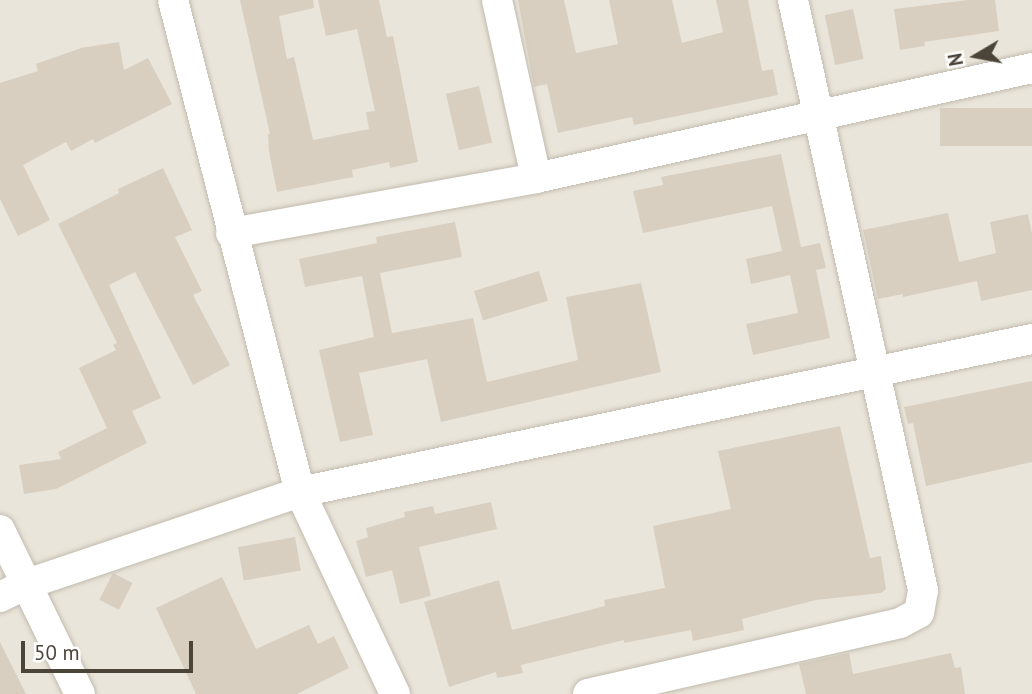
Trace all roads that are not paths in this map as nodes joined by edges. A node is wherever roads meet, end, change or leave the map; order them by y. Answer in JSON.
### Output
{"nodes":[{"id":1,"x":173,"y":0,"type":"edge"},
{"id":2,"x":497,"y":0,"type":"edge"},
{"id":3,"x":793,"y":0,"type":"edge"},
{"id":4,"x":1032,"y":68,"type":"edge"},
{"id":5,"x":818,"y":114,"type":"junction"},
{"id":6,"x":536,"y":178,"type":"junction"},
{"id":7,"x":231,"y":233,"type":"junction"},
{"id":8,"x":1032,"y":339,"type":"edge"},
{"id":9,"x":876,"y":374,"type":"junction"},
{"id":10,"x":300,"y":492,"type":"junction"},
{"id":11,"x":0,"y":530,"type":"edge"},
{"id":12,"x":27,"y":584,"type":"junction"},
{"id":13,"x":0,"y":597,"type":"edge"},
{"id":14,"x":80,"y":694,"type":"edge"},
{"id":15,"x":395,"y":694,"type":"edge"},
{"id":16,"x":587,"y":694,"type":"edge"}],
"edges":[{"from":1,"to":7,"type":"street"},
{"from":2,"to":6,"type":"street"},
{"from":3,"to":5,"type":"street"},
{"from":4,"to":5,"type":"street"},
{"from":5,"to":6,"type":"street"},
{"from":5,"to":9,"type":"street"},
{"from":6,"to":7,"type":"street"},
{"from":7,"to":10,"type":"street"},
{"from":8,"to":9,"type":"street"},
{"from":9,"to":10,"type":"street"},
{"from":9,"to":16,"type":"street"},
{"from":10,"to":12,"type":"street"},
{"from":10,"to":15,"type":"street"},
{"from":11,"to":12,"type":"street"},
{"from":12,"to":13,"type":"street"},
{"from":12,"to":14,"type":"street"}]}
